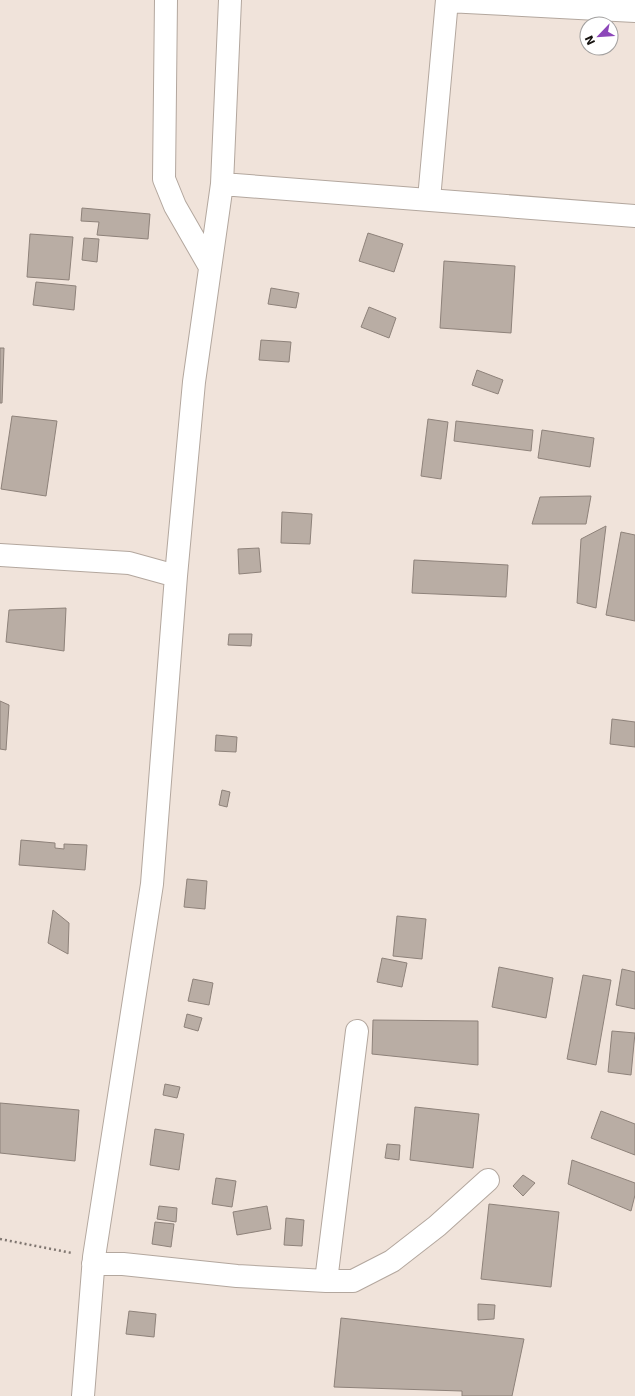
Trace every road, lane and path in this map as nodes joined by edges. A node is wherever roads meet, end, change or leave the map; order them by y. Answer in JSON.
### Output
{"nodes":[{"id":1,"x":166,"y":0,"type":"edge"},
{"id":2,"x":230,"y":0,"type":"edge"},
{"id":3,"x":447,"y":0,"type":"edge"},
{"id":4,"x":635,"y":11,"type":"edge"},
{"id":5,"x":222,"y":184,"type":"junction"},
{"id":6,"x":429,"y":199,"type":"junction"},
{"id":7,"x":635,"y":216,"type":"edge"},
{"id":8,"x":210,"y":267,"type":"junction"},
{"id":9,"x":0,"y":555,"type":"edge"},
{"id":10,"x":176,"y":576,"type":"junction"},
{"id":11,"x":357,"y":1031,"type":"dead end"},
{"id":12,"x":488,"y":1180,"type":"dead end"},
{"id":13,"x":0,"y":1239,"type":"edge"},
{"id":14,"x":94,"y":1260,"type":"junction"},
{"id":15,"x":326,"y":1281,"type":"junction"},
{"id":16,"x":83,"y":1396,"type":"edge"}],
"edges":[{"from":1,"to":8,"type":"street"},
{"from":2,"to":5,"type":"street"},
{"from":3,"to":4,"type":"street"},
{"from":3,"to":6,"type":"street"},
{"from":5,"to":6,"type":"street"},
{"from":5,"to":8,"type":"street"},
{"from":6,"to":7,"type":"street"},
{"from":8,"to":10,"type":"street"},
{"from":9,"to":10,"type":"street"},
{"from":10,"to":14,"type":"street"},
{"from":11,"to":15,"type":"street"},
{"from":12,"to":15,"type":"street"},
{"from":13,"to":14,"type":"path"},
{"from":14,"to":15,"type":"street"},
{"from":14,"to":16,"type":"street"}]}
